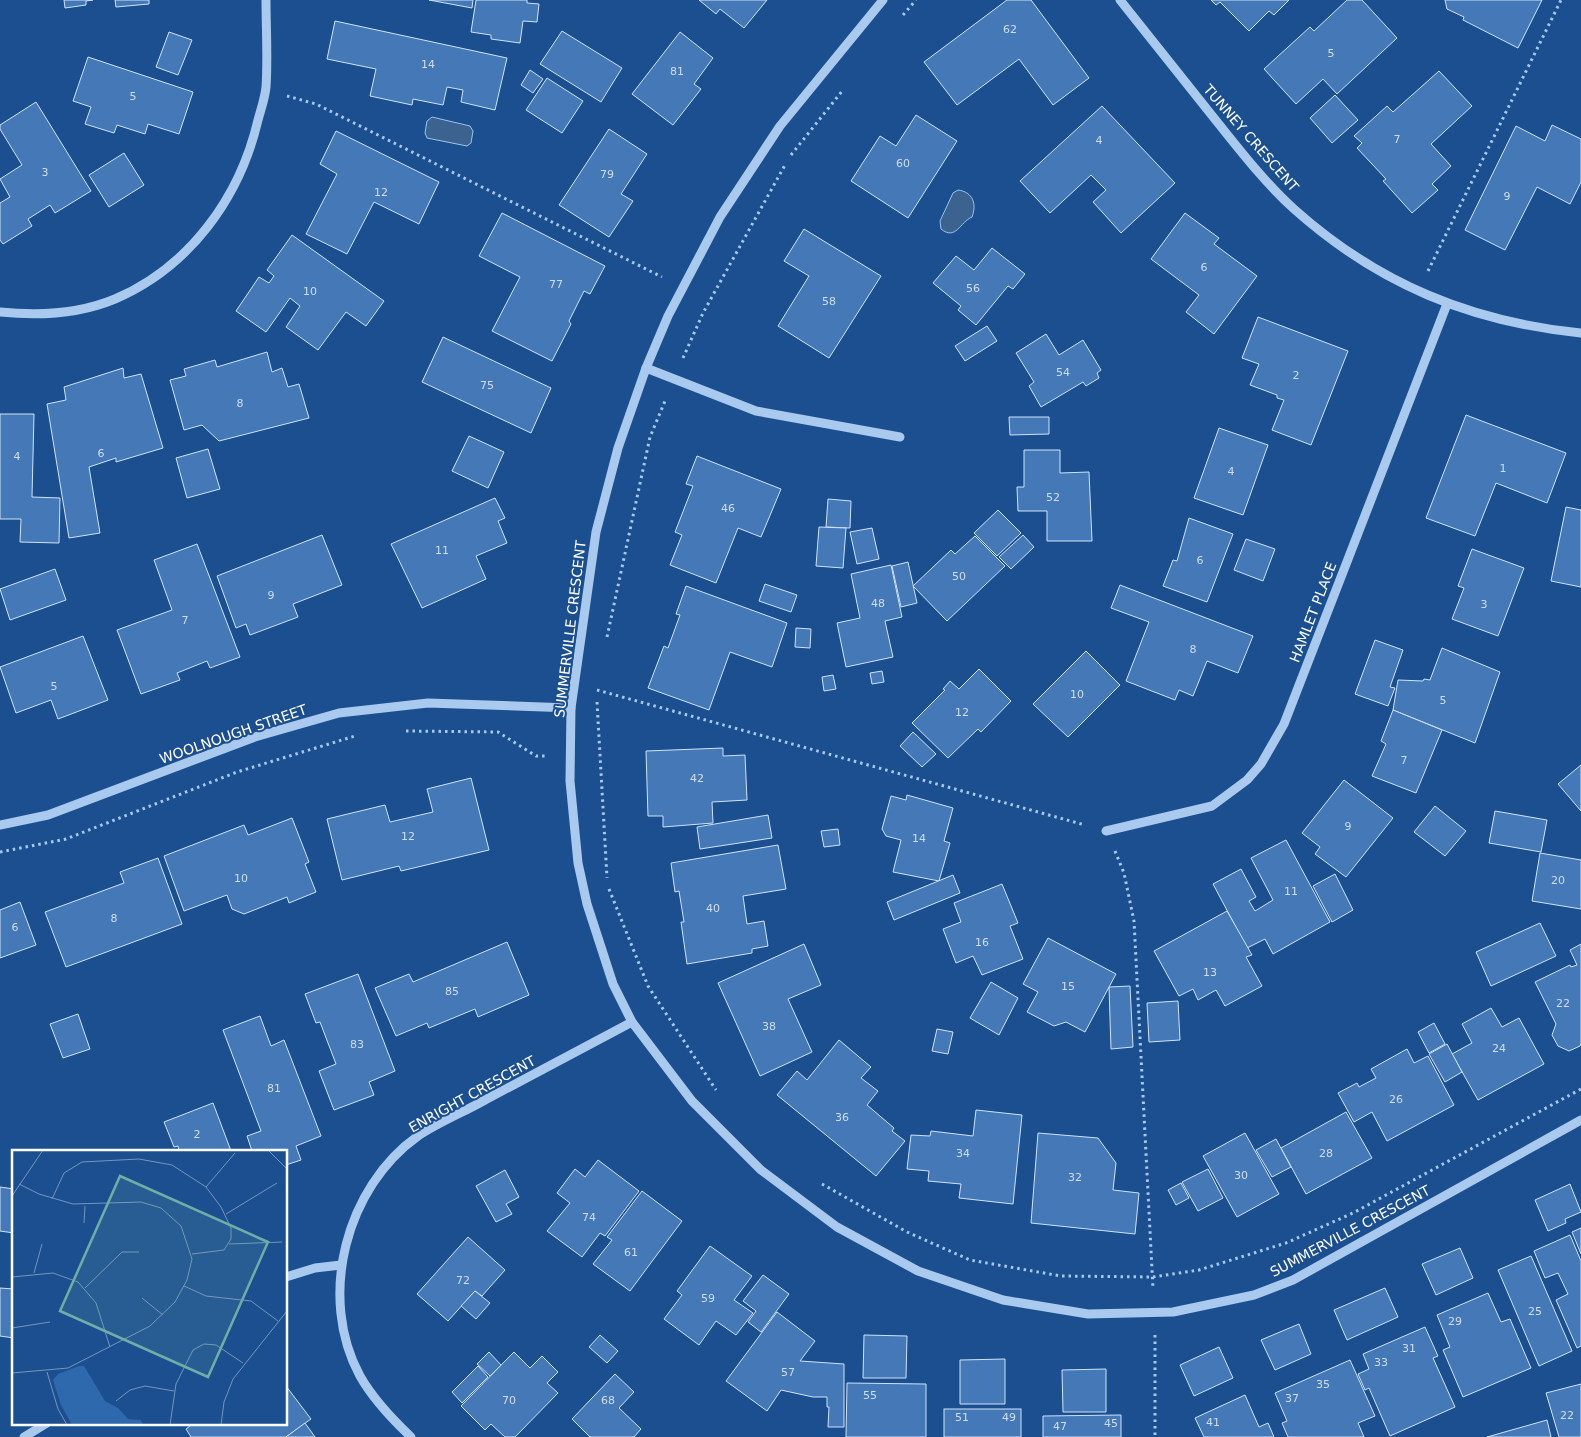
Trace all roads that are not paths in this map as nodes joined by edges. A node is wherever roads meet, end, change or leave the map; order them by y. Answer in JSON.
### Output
{"nodes":[{"id":1,"x":266,"y":0,"type":"edge"},
{"id":2,"x":883,"y":0,"type":"edge"},
{"id":3,"x":1120,"y":0,"type":"edge"},
{"id":4,"x":1447,"y":304,"type":"junction"},
{"id":5,"x":0,"y":312,"type":"edge"},
{"id":6,"x":1581,"y":333,"type":"edge"},
{"id":7,"x":646,"y":368,"type":"junction"},
{"id":8,"x":900,"y":437,"type":"dead end"},
{"id":9,"x":572,"y":708,"type":"junction"},
{"id":10,"x":0,"y":825,"type":"edge"},
{"id":11,"x":1106,"y":831,"type":"road end"},
{"id":12,"x":632,"y":1022,"type":"junction"},
{"id":13,"x":1581,"y":1120,"type":"edge"},
{"id":14,"x":341,"y":1265,"type":"junction"},
{"id":15,"x":288,"y":1275,"type":"edge"},
{"id":16,"x":45,"y":1424,"type":"edge"},
{"id":17,"x":24,"y":1437,"type":"edge"},
{"id":18,"x":411,"y":1437,"type":"edge"}],
"edges":[{"from":1,"to":5,"type":"street"},
{"from":2,"to":7,"type":"street","name":"SUMMERVILLE CRESCENT"},
{"from":3,"to":4,"type":"street","name":"TUNNEY CRESCENT"},
{"from":4,"to":6,"type":"street","name":"TUNNEY CRESCENT"},
{"from":4,"to":11,"type":"street","name":"HAMLET PLACE"},
{"from":7,"to":8,"type":"street"},
{"from":7,"to":9,"type":"street","name":"SUMMERVILLE CRESCENT"},
{"from":9,"to":10,"type":"street","name":"WOOLNOUGH STREET"},
{"from":9,"to":12,"type":"street","name":"SUMMERVILLE CRESCENT"},
{"from":12,"to":13,"type":"street","name":"SUMMERVILLE CRESCENT"},
{"from":12,"to":14,"type":"street","name":"ENRIGHT CRESCENT"},
{"from":14,"to":15,"type":"street"},
{"from":14,"to":18,"type":"street","name":"ENRIGHT CRESCENT"},
{"from":16,"to":17,"type":"street"}]}
